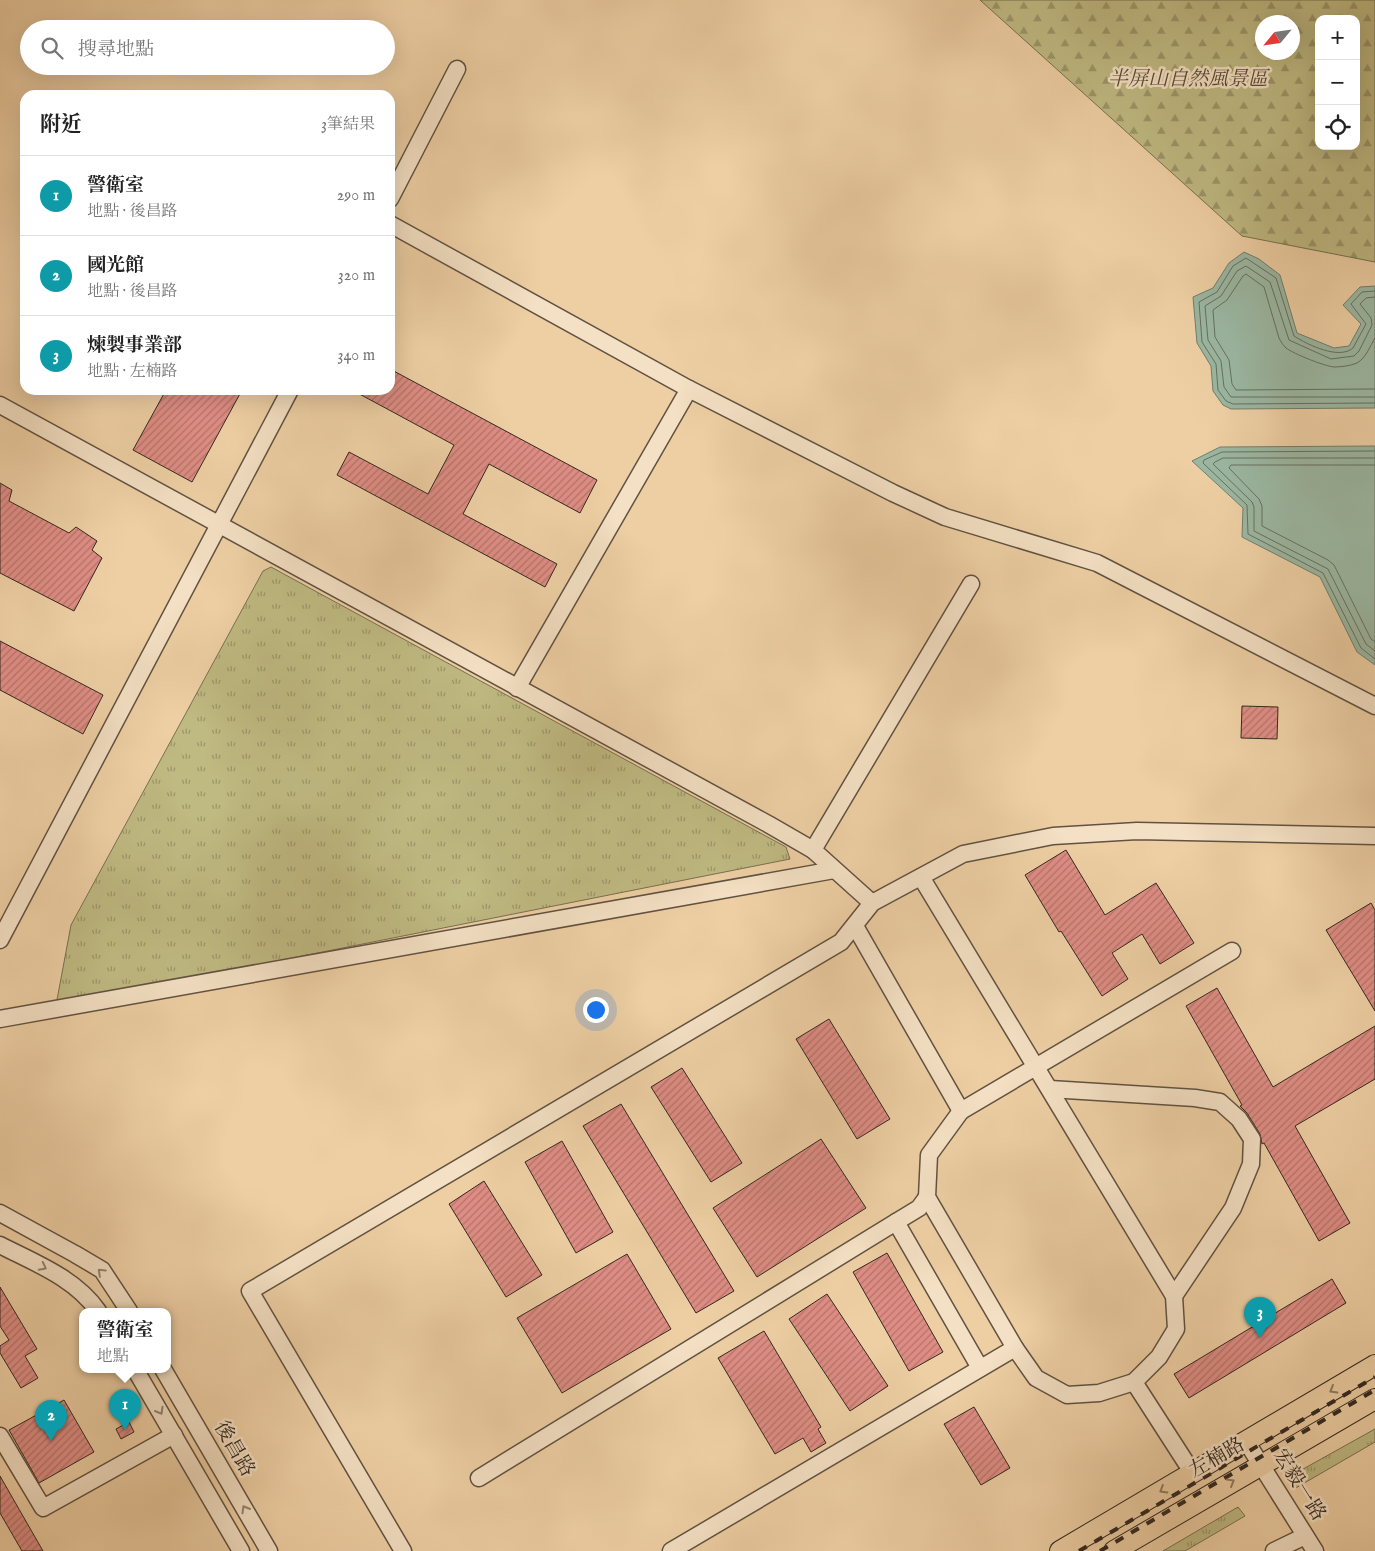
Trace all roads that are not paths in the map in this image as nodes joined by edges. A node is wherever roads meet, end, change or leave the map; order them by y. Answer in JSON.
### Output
{"nodes":[{"id":1,"x":458,"y":69,"type":"dead end"},
{"id":2,"x":395,"y":189,"type":"edge"},
{"id":3,"x":395,"y":227,"type":"edge"},
{"id":4,"x":690,"y":389,"type":"junction"},
{"id":5,"x":287,"y":395,"type":"edge"},
{"id":6,"x":0,"y":406,"type":"edge"},
{"id":7,"x":219,"y":524,"type":"junction"},
{"id":8,"x":971,"y":584,"type":"dead end"},
{"id":9,"x":517,"y":688,"type":"junction"},
{"id":10,"x":1375,"y":706,"type":"edge"},
{"id":11,"x":1375,"y":836,"type":"edge"},
{"id":12,"x":813,"y":850,"type":"junction"},
{"id":13,"x":834,"y":870,"type":"junction"},
{"id":14,"x":920,"y":877,"type":"junction"},
{"id":15,"x":872,"y":903,"type":"junction"},
{"id":16,"x":855,"y":926,"type":"junction"},
{"id":17,"x":0,"y":940,"type":"edge"},
{"id":18,"x":1232,"y":951,"type":"dead end"},
{"id":19,"x":0,"y":1019,"type":"edge"},
{"id":20,"x":1037,"y":1068,"type":"junction"},
{"id":21,"x":1050,"y":1089,"type":"junction"},
{"id":22,"x":961,"y":1111,"type":"junction"},
{"id":23,"x":926,"y":1197,"type":"junction"},
{"id":24,"x":0,"y":1213,"type":"edge"},
{"id":25,"x":896,"y":1222,"type":"junction"},
{"id":26,"x":0,"y":1245,"type":"edge"},
{"id":27,"x":1174,"y":1296,"type":"junction"},
{"id":28,"x":96,"y":1308,"type":"edge"},
{"id":29,"x":127,"y":1308,"type":"edge"},
{"id":30,"x":1015,"y":1348,"type":"junction"},
{"id":31,"x":1375,"y":1365,"type":"edge"},
{"id":32,"x":980,"y":1368,"type":"junction"},
{"id":33,"x":137,"y":1373,"type":"edge"},
{"id":34,"x":165,"y":1373,"type":"edge"},
{"id":35,"x":1134,"y":1382,"type":"junction"},
{"id":36,"x":1375,"y":1399,"type":"edge"},
{"id":37,"x":174,"y":1435,"type":"junction"},
{"id":38,"x":0,"y":1436,"type":"edge"},
{"id":39,"x":1246,"y":1441,"type":"junction"},
{"id":40,"x":1261,"y":1464,"type":"junction"},
{"id":41,"x":1192,"y":1472,"type":"junction"},
{"id":42,"x":479,"y":1478,"type":"dead end"},
{"id":43,"x":1305,"y":1536,"type":"junction"},
{"id":44,"x":242,"y":1551,"type":"edge"},
{"id":45,"x":270,"y":1551,"type":"edge"},
{"id":46,"x":403,"y":1551,"type":"edge"},
{"id":47,"x":671,"y":1551,"type":"edge"},
{"id":48,"x":1060,"y":1551,"type":"edge"},
{"id":49,"x":1114,"y":1551,"type":"edge"},
{"id":50,"x":1274,"y":1551,"type":"edge"},
{"id":51,"x":1315,"y":1551,"type":"edge"}],
"edges":[{"from":1,"to":2,"type":"street"},
{"from":3,"to":4,"type":"street"},
{"from":4,"to":9,"type":"street"},
{"from":4,"to":10,"type":"street"},
{"from":5,"to":7,"type":"street"},
{"from":6,"to":7,"type":"street"},
{"from":7,"to":9,"type":"street"},
{"from":7,"to":17,"type":"street"},
{"from":8,"to":12,"type":"street"},
{"from":9,"to":12,"type":"street"},
{"from":11,"to":14,"type":"street"},
{"from":12,"to":13,"type":"street"},
{"from":13,"to":15,"type":"street"},
{"from":13,"to":19,"type":"street"},
{"from":14,"to":15,"type":"street"},
{"from":14,"to":20,"type":"street"},
{"from":15,"to":16,"type":"street"},
{"from":16,"to":22,"type":"street"},
{"from":16,"to":46,"type":"street"},
{"from":18,"to":20,"type":"street"},
{"from":20,"to":21,"type":"street"},
{"from":20,"to":22,"type":"street"},
{"from":21,"to":27,"type":"street"},
{"from":21,"to":27,"type":"street"},
{"from":22,"to":23,"type":"street"},
{"from":23,"to":25,"type":"street"},
{"from":23,"to":30,"type":"street"},
{"from":29,"to":24,"type":"street","one_way":true},
{"from":25,"to":32,"type":"street"},
{"from":25,"to":42,"type":"street"},
{"from":26,"to":28,"type":"street","one_way":true},
{"from":27,"to":35,"type":"street"},
{"from":30,"to":32,"type":"street"},
{"from":30,"to":35,"type":"street"},
{"from":31,"to":39,"type":"main road","name":"左楠路","one_way":true},
{"from":32,"to":47,"type":"street"},
{"from":33,"to":37,"type":"street","one_way":true},
{"from":45,"to":34,"type":"street","name":"後昌路","one_way":true},
{"from":35,"to":41,"type":"street"},
{"from":36,"to":40,"type":"main road","name":"左楠路"},
{"from":37,"to":38,"type":"street"},
{"from":37,"to":44,"type":"street"},
{"from":39,"to":40,"type":"street","name":"宏毅一路"},
{"from":39,"to":41,"type":"main road","name":"左楠路"},
{"from":40,"to":43,"type":"street","name":"宏毅一路"},
{"from":49,"to":40,"type":"main road","name":"左楠路","one_way":true},
{"from":41,"to":48,"type":"main road","name":"左楠路","one_way":true},
{"from":43,"to":50,"type":"street"},
{"from":43,"to":51,"type":"street","name":"宏毅一路"}]}
